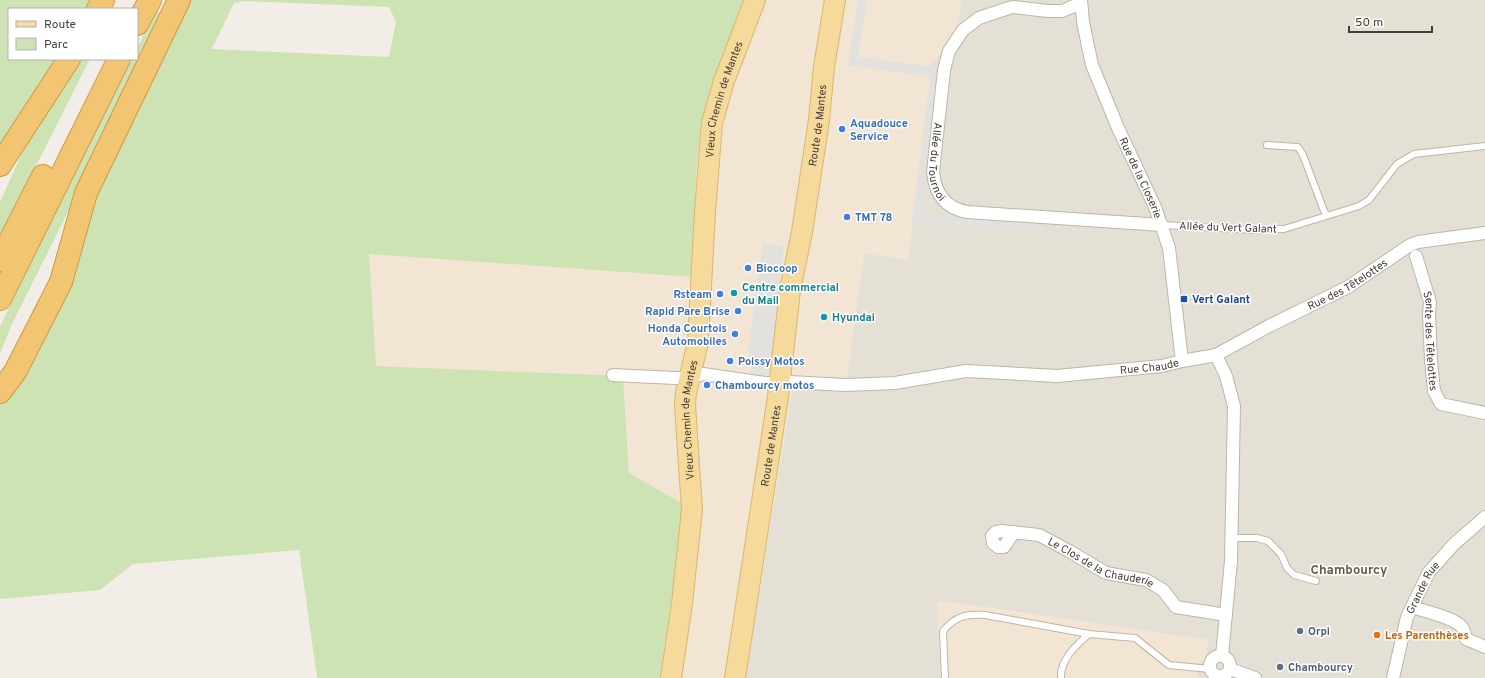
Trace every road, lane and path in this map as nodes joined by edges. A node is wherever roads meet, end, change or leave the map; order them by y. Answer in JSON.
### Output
{"nodes":[{"id":1,"x":150,"y":0,"type":"edge"},
{"id":2,"x":179,"y":0,"type":"edge"},
{"id":3,"x":755,"y":0,"type":"edge"},
{"id":4,"x":835,"y":0,"type":"edge"},
{"id":5,"x":1084,"y":1,"type":"edge"},
{"id":6,"x":138,"y":22,"type":"edge"},
{"id":7,"x":68,"y":60,"type":"edge"},
{"id":8,"x":102,"y":60,"type":"edge"},
{"id":9,"x":119,"y":60,"type":"edge"},
{"id":10,"x":1267,"y":145,"type":"dead end"},
{"id":11,"x":1485,"y":146,"type":"edge"},
{"id":12,"x":0,"y":165,"type":"edge"},
{"id":13,"x":1326,"y":216,"type":"junction"},
{"id":14,"x":1162,"y":225,"type":"junction"},
{"id":15,"x":1485,"y":233,"type":"edge"},
{"id":16,"x":1416,"y":256,"type":"dead end"},
{"id":17,"x":0,"y":260,"type":"edge"},
{"id":18,"x":0,"y":299,"type":"edge"},
{"id":19,"x":1216,"y":355,"type":"junction"},
{"id":20,"x":1182,"y":361,"type":"junction"},
{"id":21,"x":613,"y":375,"type":"dead end"},
{"id":22,"x":690,"y":378,"type":"junction"},
{"id":23,"x":780,"y":384,"type":"junction"},
{"id":24,"x":0,"y":392,"type":"edge"},
{"id":25,"x":1485,"y":413,"type":"edge"},
{"id":26,"x":1485,"y":517,"type":"edge"},
{"id":27,"x":1014,"y":532,"type":"dead end"},
{"id":28,"x":1232,"y":538,"type":"junction"},
{"id":29,"x":1316,"y":581,"type":"dead end"},
{"id":30,"x":1412,"y":607,"type":"junction"},
{"id":31,"x":1226,"y":615,"type":"junction"},
{"id":32,"x":1089,"y":634,"type":"junction"},
{"id":33,"x":1485,"y":647,"type":"edge"},
{"id":34,"x":1222,"y":656,"type":"junction"},
{"id":35,"x":1230,"y":669,"type":"junction"},
{"id":36,"x":1212,"y":674,"type":"edge"},
{"id":37,"x":671,"y":678,"type":"edge"},
{"id":38,"x":735,"y":678,"type":"edge"},
{"id":39,"x":945,"y":678,"type":"edge"},
{"id":40,"x":1061,"y":678,"type":"edge"},
{"id":41,"x":1255,"y":678,"type":"edge"},
{"id":42,"x":1393,"y":678,"type":"edge"}],
"edges":[{"from":1,"to":6,"type":"highway"},
{"from":2,"to":24,"type":"highway"},
{"from":3,"to":22,"type":"main road","name":"Vieux Chemin de Mantes"},
{"from":4,"to":23,"type":"main road","name":"Route de Mantes"},
{"from":5,"to":14,"type":"street","name":"Rue de la Closerie"},
{"from":5,"to":14,"type":"street","name":"Allée du Tournoi"},
{"from":7,"to":12,"type":"highway"},
{"from":8,"to":17,"type":"highway"},
{"from":9,"to":18,"type":"highway"},
{"from":10,"to":13,"type":"lane"},
{"from":11,"to":13,"type":"lane","name":"Allée du Vert Galant"},
{"from":13,"to":14,"type":"lane","name":"Allée du Vert Galant"},
{"from":14,"to":20,"type":"street","name":"Rue de la Closerie"},
{"from":15,"to":19,"type":"street","name":"Rue des Têtelottes"},
{"from":16,"to":25,"type":"street","name":"Sente des Têtelottes"},
{"from":19,"to":20,"type":"street","name":"Rue Chaude"},
{"from":19,"to":28,"type":"street"},
{"from":20,"to":23,"type":"street","name":"Rue Chaude"},
{"from":21,"to":22,"type":"street","name":"Rue Chaude"},
{"from":22,"to":23,"type":"street","name":"Rue Chaude"},
{"from":22,"to":37,"type":"main road","name":"Vieux Chemin de Mantes"},
{"from":23,"to":38,"type":"main road","name":"Route de Mantes"},
{"from":26,"to":30,"type":"street","name":"Grande Rue"},
{"from":27,"to":31,"type":"street","name":"Le Clos de la Chauderie"},
{"from":28,"to":29,"type":"lane"},
{"from":28,"to":31,"type":"street"},
{"from":30,"to":33,"type":"street"},
{"from":30,"to":42,"type":"street","name":"Grande Rue"},
{"from":31,"to":34,"type":"street"},
{"from":32,"to":36,"type":"lane"},
{"from":32,"to":39,"type":"lane"},
{"from":32,"to":40,"type":"lane"},
{"from":34,"to":35,"type":"street"},
{"from":34,"to":36,"type":"street"},
{"from":35,"to":36,"type":"street"},
{"from":35,"to":41,"type":"street"}]}
